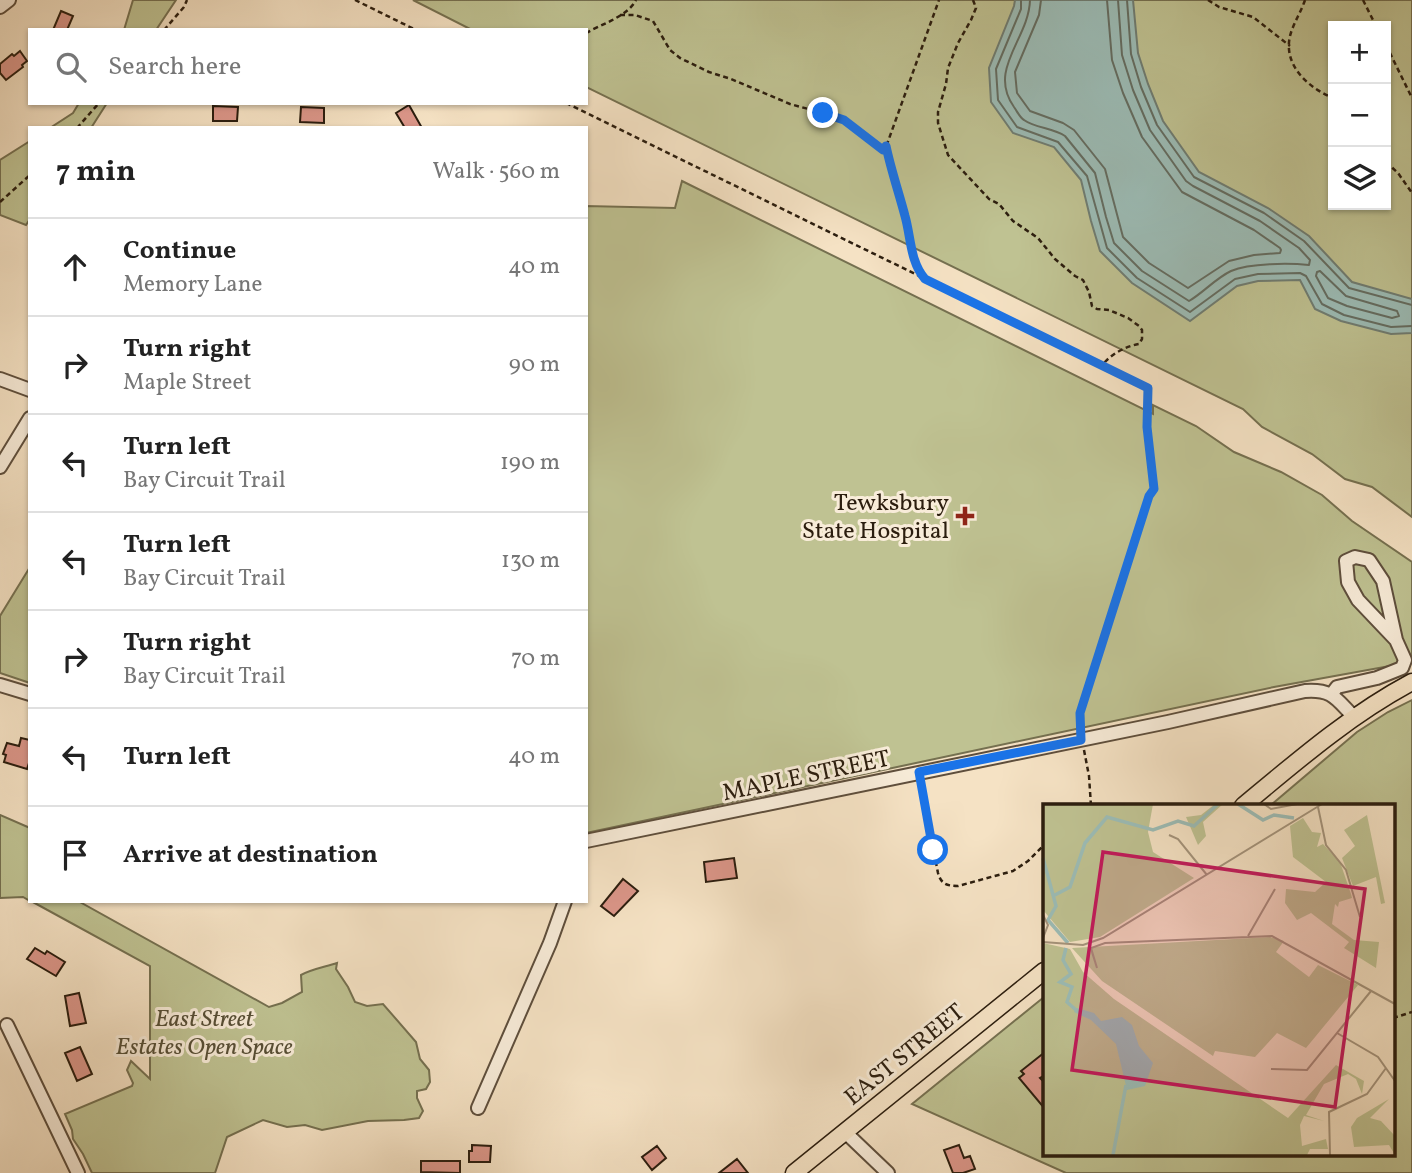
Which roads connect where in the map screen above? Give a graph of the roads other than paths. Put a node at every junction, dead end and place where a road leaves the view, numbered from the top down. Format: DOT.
graph roads {
  1 [pos="9,0"];
  2 [pos="0,7"];
  3 [pos="0,379"];
  4 [pos="28,389"];
  5 [pos="28,421"];
  6 [pos="0,467"];
  7 [pos="1396,640"];
  8 [pos="1412,682"];
  9 [pos="0,685"];
  10 [pos="28,693"];
  11 [pos="1331,695"];
  12 [pos="1354,717"];
  13 [pos="1245,804"];
  14 [pos="588,841"];
  15 [pos="564,903"];
  16 [pos="1043,973"];
  17 [pos="7,1026"];
  18 [pos="478,1108"];
  19 [pos="844,1131"];
  20 [pos="78,1173"];
  21 [pos="794,1173"];
  22 [pos="888,1173"];
  1 -- 2 [label="street"];
  3 -- 4 [label="street"];
  5 -- 6 [label="street"];
  7 -- 7 [label="street"];
  7 -- 11 [label="street"];
  8 -- 12 [label="main road"];
  9 -- 10 [label="street"];
  11 -- 12 [label="street"];
  11 -- 14 [label="street, MAPLE STREET"];
  12 -- 13 [label="main road"];
  15 -- 18 [label="street"];
  16 -- 19 [label="main road, EAST STREET"];
  17 -- 20 [label="street"];
  19 -- 21 [label="main road, EAST STREET"];
  19 -- 22 [label="street"];
}
